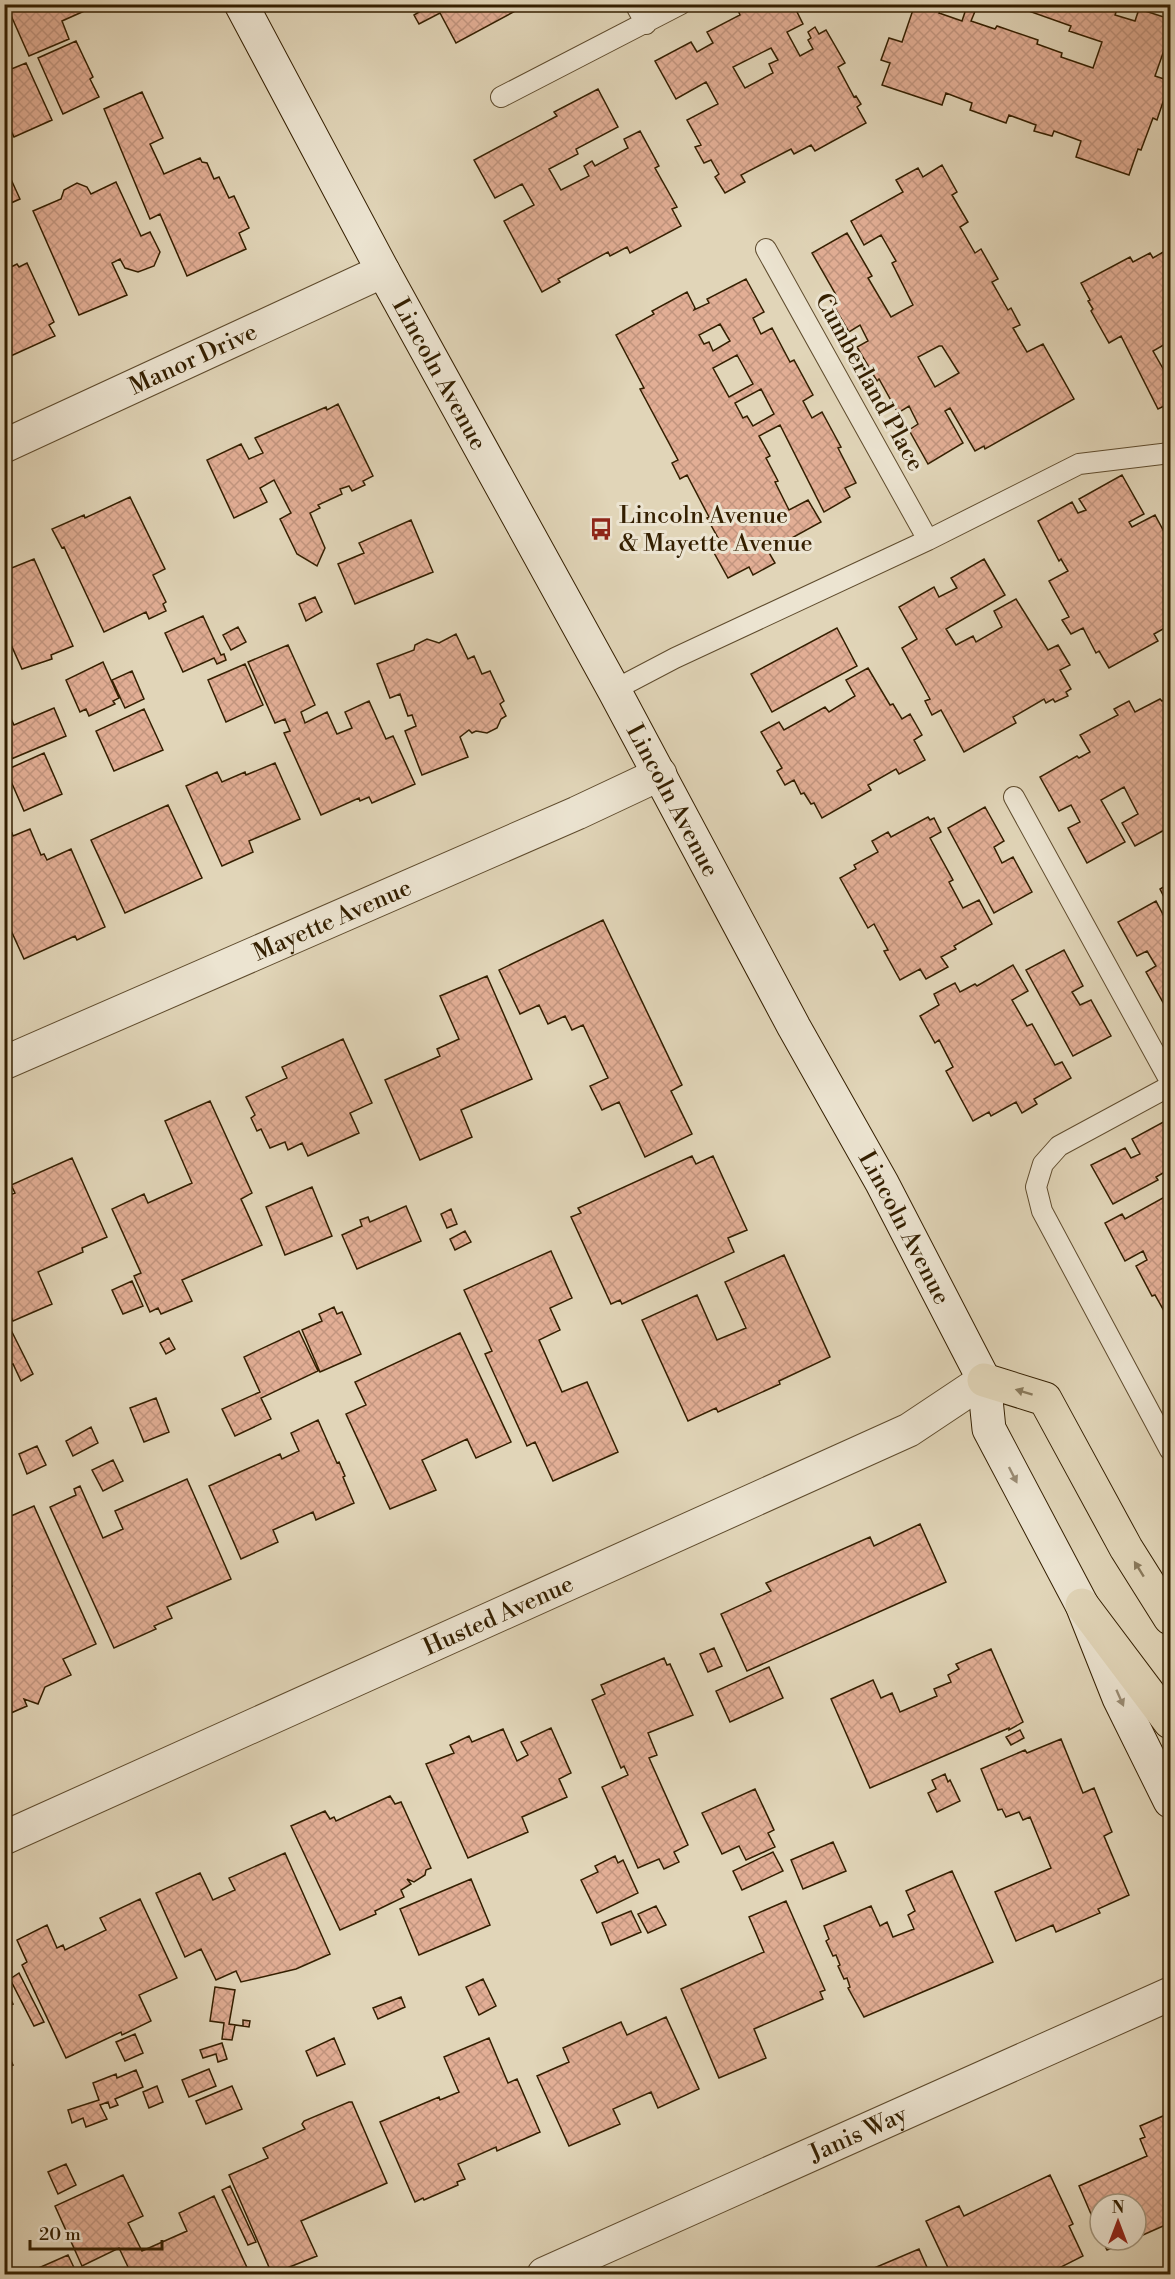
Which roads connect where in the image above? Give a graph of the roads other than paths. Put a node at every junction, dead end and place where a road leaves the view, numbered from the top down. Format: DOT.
graph roads {
  1 [pos="241,4"];
  2 [pos="635,4"];
  3 [pos="681,4"];
  4 [pos="646,24"];
  5 [pos="501,97"];
  6 [pos="766,249"];
  7 [pos="383,271"];
  8 [pos="4,446"];
  9 [pos="1170,453"];
  10 [pos="928,540"];
  11 [pos="614,690"];
  12 [pos="660,774"];
  13 [pos="1014,797"];
  14 [pos="4,1063"];
  15 [pos="1170,1084"];
  16 [pos="984,1380"];
  17 [pos="1170,1450"];
  18 [pos="1082,1605"];
  19 [pos="1170,1618"];
  20 [pos="1170,1722"];
  21 [pos="1170,1801"];
  22 [pos="4,1838"];
  23 [pos="1170,1994"];
  24 [pos="544,2274"];
  1 -- 7 [label="street, Lincoln Avenue"];
  2 -- 4 [label="lane"];
  3 -- 4 [label="lane"];
  4 -- 5 [label="lane"];
  6 -- 10 [label="lane, Cumberland Place"];
  7 -- 8 [label="street, Manor Drive"];
  7 -- 11 [label="street, Lincoln Avenue"];
  9 -- 10 [label="lane"];
  10 -- 11 [label="lane"];
  11 -- 12 [label="street, Lincoln Avenue"];
  12 -- 14 [label="street, Mayette Avenue"];
  12 -- 16 [label="street, Lincoln Avenue"];
  13 -- 15 [label="lane"];
  15 -- 17 [label="lane"];
  16 -- 18 [label="street, Lincoln Avenue, one-way"];
  19 -- 16 [label="main road, one-way"];
  16 -- 22 [label="street, Husted Avenue"];
  18 -- 20 [label="main road"];
  18 -- 21 [label="street, Lincoln Avenue, one-way"];
  23 -- 24 [label="street, Janis Way"];
}
